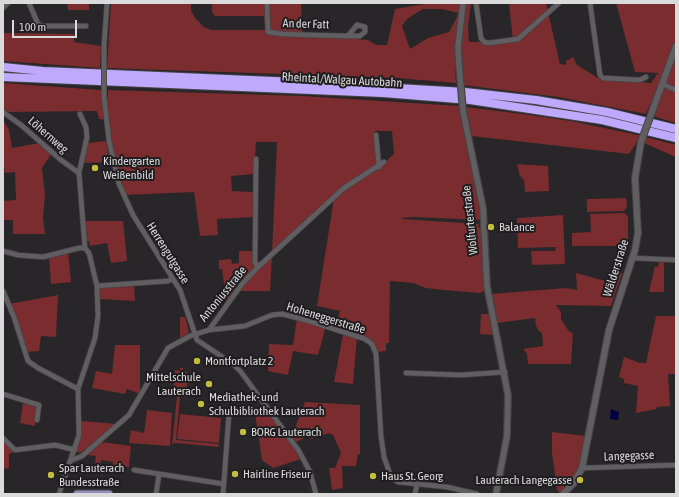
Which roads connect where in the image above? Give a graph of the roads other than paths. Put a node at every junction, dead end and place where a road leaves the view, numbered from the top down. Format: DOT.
graph roads {
  1 [pos="8,3"];
  2 [pos="29,3"];
  3 [pos="107,3"];
  4 [pos="267,3"];
  5 [pos="462,3"];
  6 [pos="476,3"];
  7 [pos="559,3"];
  8 [pos="590,3"];
  9 [pos="3,8"];
  10 [pos="86,26"];
  11 [pos="348,36"];
  12 [pos="676,46"];
  13 [pos="3,67"];
  14 [pos="646,77"];
  15 [pos="3,78"];
  16 [pos="662,84"];
  17 [pos="676,90"];
  18 [pos="3,112"];
  19 [pos="80,114"];
  20 [pos="676,129"];
  21 [pos="376,135"];
  22 [pos="676,138"];
  23 [pos="256,159"];
  24 [pos="384,162"];
  25 [pos="379,167"];
  26 [pos="79,173"];
  27 [pos="85,248"];
  28 [pos="3,251"];
  29 [pos="633,258"];
  30 [pos="676,260"];
  31 [pos="258,267"];
  32 [pos="173,279"];
  33 [pos="97,286"];
  34 [pos="3,291"];
  35 [pos="209,330"];
  36 [pos="194,334"];
  37 [pos="505,372"];
  38 [pos="406,373"];
  39 [pos="78,389"];
  40 [pos="3,394"];
  41 [pos="229,414"];
  42 [pos="37,420"];
  43 [pos="3,438"];
  44 [pos="74,450"];
  45 [pos="70,461"];
  46 [pos="676,465"];
  47 [pos="582,468"];
  48 [pos="134,470"];
  49 [pos="159,475"];
  50 [pos="224,484"];
  51 [pos="417,484"];
  52 [pos="59,494"];
  53 [pos="77,494"];
  54 [pos="109,494"];
  55 [pos="156,494"];
  56 [pos="223,494"];
  57 [pos="316,494"];
  58 [pos="415,494"];
  59 [pos="477,494"];
  60 [pos="496,494"];
  61 [pos="563,494"];
  1 -- 9 [label="street"];
  2 -- 10 [label="street"];
  3 -- 32 [label="street, Herrengutgasse, bridge"];
  4 -- 11 [label="street, An der Fatt"];
  5 -- 37 [label="street, Wolfurterstraße, bridge"];
  6 -- 7 [label="street"];
  8 -- 14 [label="street"];
  12 -- 16 [label="main road, Wälderstraße"];
  13 -- 20 [label="highway, Rheintal/Walgau Autobahn"];
  15 -- 22 [label="highway, Rheintal/Walgau Autobahn"];
  16 -- 17 [label="street"];
  16 -- 29 [label="main road, Wälderstraße, bridge"];
  18 -- 26 [label="street, Löhernweg"];
  19 -- 26 [label="street"];
  21 -- 25 [label="street"];
  23 -- 31 [label="street, Antoniusstraße"];
  24 -- 25 [label="street, Antoniusstraße"];
  25 -- 31 [label="street, Antoniusstraße"];
  26 -- 27 [label="street"];
  27 -- 28 [label="street"];
  27 -- 33 [label="street"];
  29 -- 30 [label="street"];
  29 -- 47 [label="main road, Wälderstraße"];
  31 -- 35 [label="street, Antoniusstraße"];
  32 -- 33 [label="street"];
  32 -- 36 [label="street, Herrengutgasse"];
  33 -- 39 [label="street"];
  34 -- 39 [label="street"];
  35 -- 36 [label="street, Antoniusstraße"];
  35 -- 51 [label="street, Hoheneggerstraße"];
  36 -- 45 [label="street, Antoniusstraße"];
  36 -- 57 [label="street, Herrengutgasse"];
  37 -- 38 [label="street"];
  37 -- 60 [label="street, Wolfurterstraße"];
  39 -- 44 [label="street"];
  40 -- 42 [label="street"];
  41 -- 50 [label="street"];
  43 -- 44 [label="street"];
  44 -- 45 [label="street"];
  45 -- 52 [label="street"];
  46 -- 47 [label="street, Langegasse"];
  47 -- 61 [label="main road, Wälderstraße"];
  48 -- 49 [label="street"];
  49 -- 50 [label="street"];
  49 -- 55 [label="street"];
  50 -- 56 [label="street"];
  51 -- 58 [label="street"];
  51 -- 59 [label="street, Hoheneggerstraße"];
  53 -- 54 [label="main road"];
}
